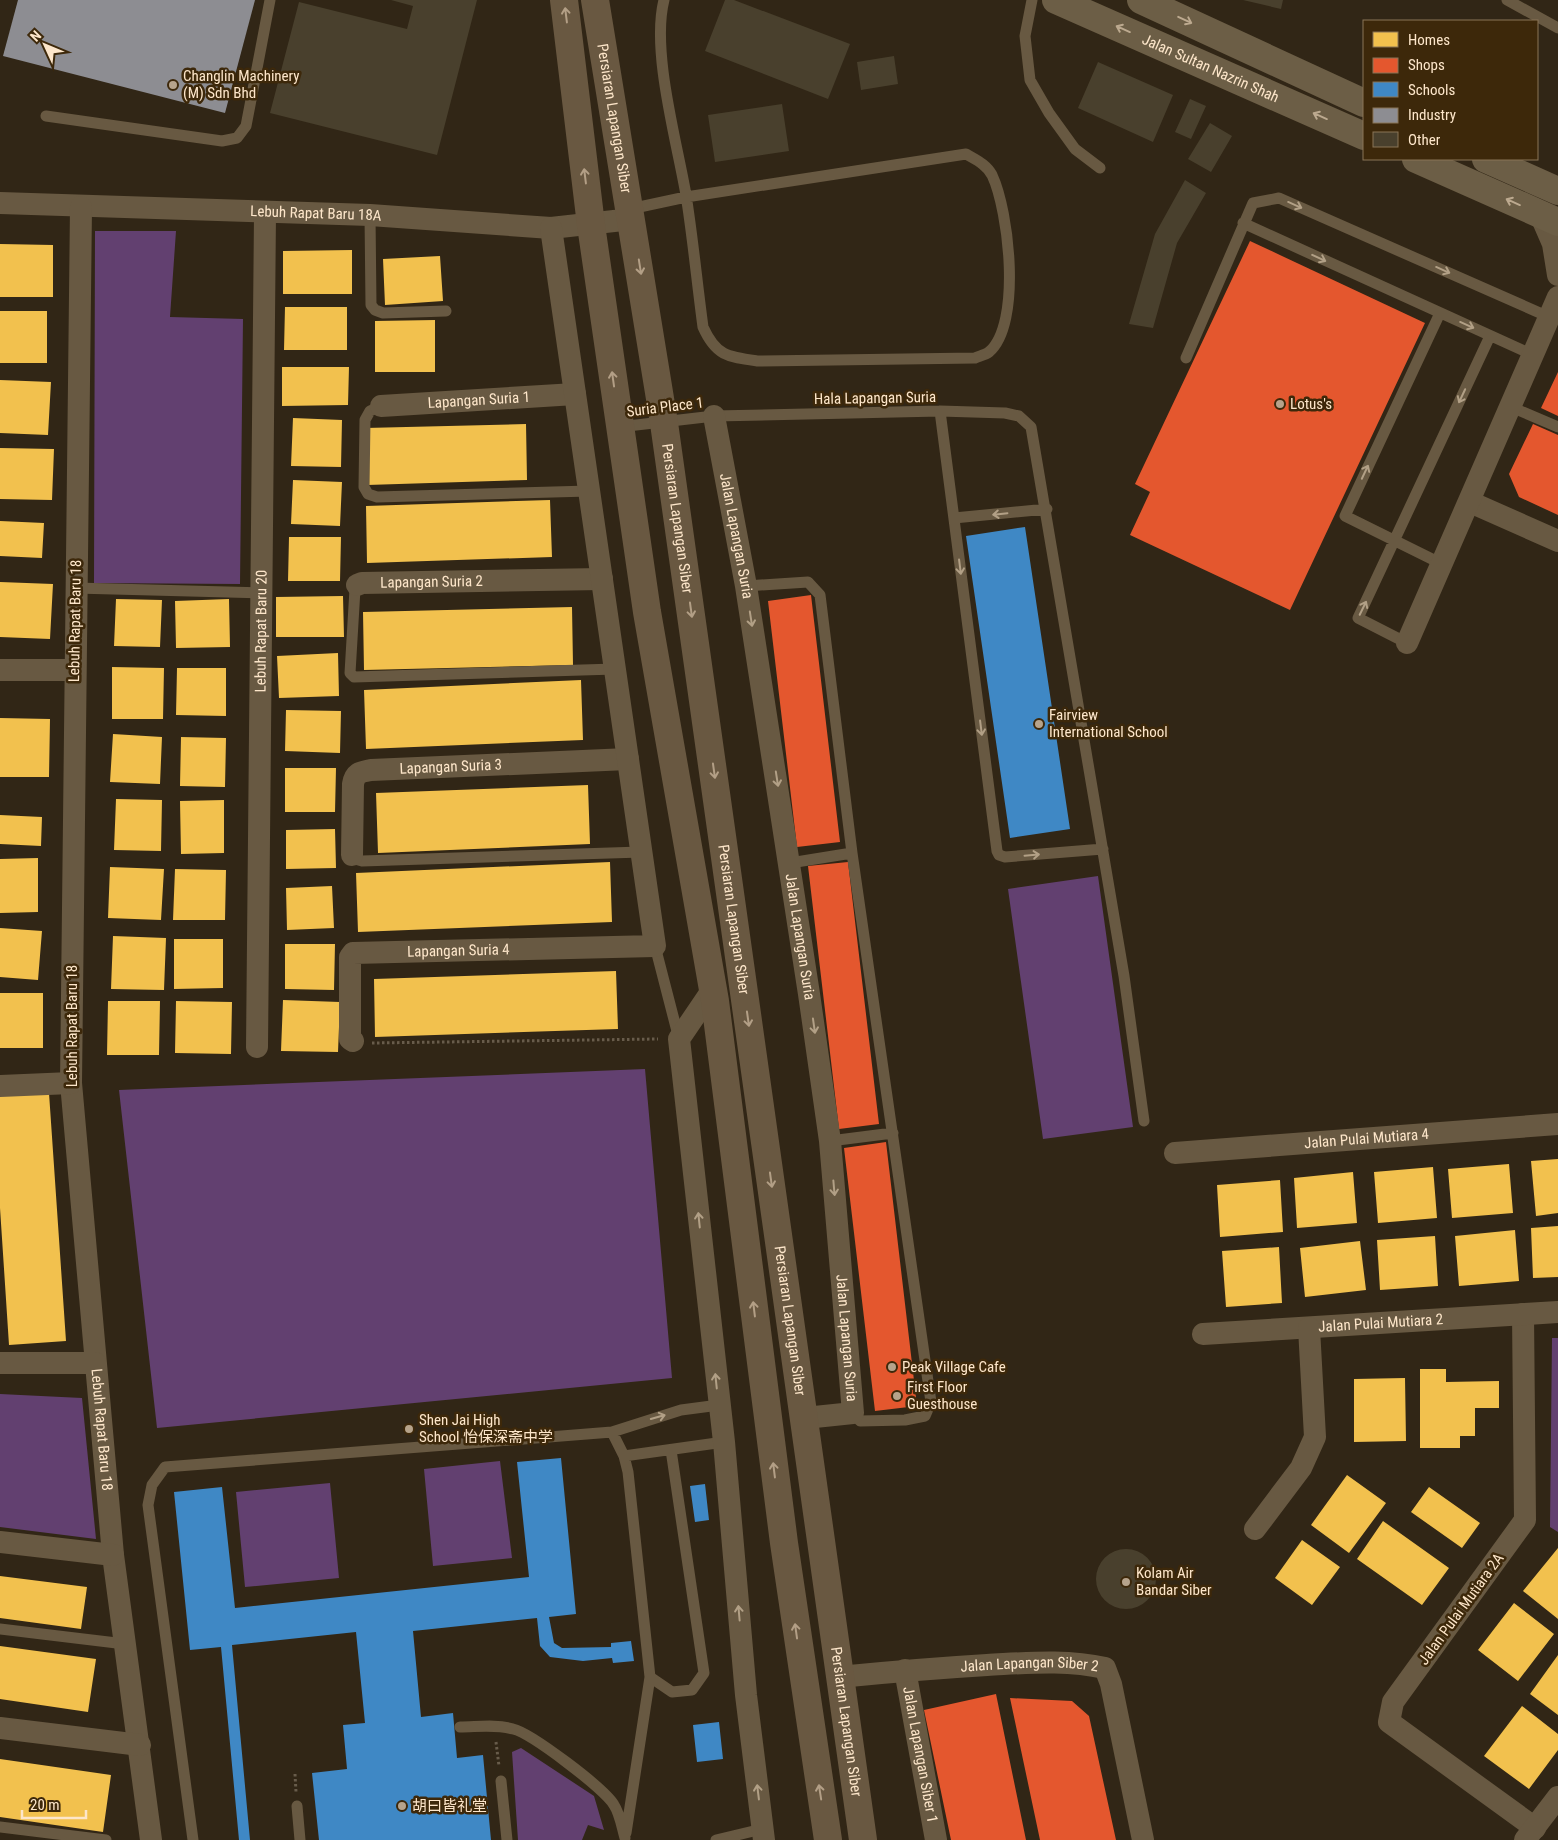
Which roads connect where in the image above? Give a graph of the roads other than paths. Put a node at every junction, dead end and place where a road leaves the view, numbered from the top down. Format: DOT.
graph roads {
  1 [pos="270,0"];
  2 [pos="564,0"];
  3 [pos="595,0"];
  4 [pos="664,0"];
  5 [pos="1032,0"];
  6 [pos="1056,0"];
  7 [pos="1141,0"];
  8 [pos="1507,0"];
  9 [pos="1558,28"];
  10 [pos="1363,103"];
  11 [pos="46,116"];
  12 [pos="1363,136"];
  13 [pos="1418,160"];
  14 [pos="1488,160"];
  15 [pos="1100,168"];
  16 [pos="1558,192"];
  17 [pos="686,197"];
  18 [pos="0,203"];
  19 [pos="81,207"];
  20 [pos="265,214"];
  21 [pos="631,214"];
  22 [pos="370,216"];
  23 [pos="1549,218"];
  24 [pos="1243,223"];
  25 [pos="591,225"];
  26 [pos="551,228"];
  27 [pos="1558,275"];
  28 [pos="446,311"];
  29 [pos="1555,312"];
  30 [pos="1440,313"];
  31 [pos="1490,336"];
  32 [pos="1533,356"];
  33 [pos="1186,358"];
  34 [pos="575,394"];
  35 [pos="382,406"];
  36 [pos="1511,406"];
  37 [pos="940,411"];
  38 [pos="714,416"];
  39 [pos="664,423"];
  40 [pos="619,427"];
  41 [pos="1558,427"];
  42 [pos="589,491"];
  43 [pos="1470,502"];
  44 [pos="1047,509"];
  45 [pos="954,518"];
  46 [pos="1395,541"];
  47 [pos="1558,541"];
  48 [pos="1442,564"];
  49 [pos="602,579"];
  50 [pos="358,585"];
  51 [pos="746,586"];
  52 [pos="75,588"];
  53 [pos="261,593"];
  54 [pos="1407,642"];
  55 [pos="615,669"];
  56 [pos="0,670"];
  57 [pos="74,670"];
  58 [pos="628,759"];
  59 [pos="1103,849"];
  60 [pos="641,852"];
  61 [pos="852,853"];
  62 [pos="352,855"];
  63 [pos="790,863"];
  64 [pos="737,934"];
  65 [pos="706,942"];
  66 [pos="655,946"];
  67 [pos="713,990"];
  68 [pos="679,1039"];
  69 [pos="353,1041"];
  70 [pos="257,1047"];
  71 [pos="71,1083"];
  72 [pos="0,1086"];
  73 [pos="1144,1121"];
  74 [pos="1558,1124"];
  75 [pos="893,1133"];
  76 [pos="830,1141"];
  77 [pos="1175,1152"];
  78 [pos="1558,1312"];
  79 [pos="1523,1314"];
  80 [pos="1309,1328"];
  81 [pos="1203,1334"];
  82 [pos="0,1363"];
  83 [pos="95,1363"];
  84 [pos="719,1405"];
  85 [pos="853,1413"];
  86 [pos="805,1418"];
  87 [pos="612,1432"];
  88 [pos="724,1442"];
  89 [pos="671,1450"];
  90 [pos="624,1456"];
  91 [pos="1255,1529"];
  92 [pos="0,1542"];
  93 [pos="113,1555"];
  94 [pos="0,1629"];
  95 [pos="125,1644"];
  96 [pos="905,1670"];
  97 [pos="650,1677"];
  98 [pos="839,1678"];
  99 [pos="460,1727"];
  100 [pos="0,1728"];
  101 [pos="140,1745"];
  102 [pos="500,1781"];
  103 [pos="1558,1797"];
  104 [pos="297,1806"];
  105 [pos="0,1827"];
  106 [pos="1530,1834"];
  107 [pos="763,1835"];
  108 [pos="625,1839"];
  109 [pos="106,1840"];
  110 [pos="151,1840"];
  111 [pos="193,1840"];
  112 [pos="300,1840"];
  113 [pos="507,1840"];
  114 [pos="716,1840"];
  115 [pos="828,1840"];
  116 [pos="863,1840"];
  117 [pos="936,1840"];
  118 [pos="1142,1840"];
  1 -- 11 [label="lane"];
  25 -- 2 [label="main road, Persiaran Lapangan Siber, one-way"];
  3 -- 21 [label="main road, Persiaran Lapangan Siber"];
  4 -- 17 [label="lane"];
  5 -- 15 [label="lane"];
  12 -- 6 [label="highway, Jalan Sultan Nazrin Shah, one-way"];
  7 -- 10 [label="highway, Jalan Sultan Nazrin Shah, one-way"];
  8 -- 9 [label="lane"];
  23 -- 13 [label="highway, one-way"];
  14 -- 16 [label="highway"];
  17 -- 17 [label="lane"];
  17 -- 21 [label="lane"];
  18 -- 19 [label="street, Lebuh Rapat Baru 18A"];
  19 -- 20 [label="street, Lebuh Rapat Baru 18A"];
  19 -- 52 [label="street, Lebuh Rapat Baru 18"];
  20 -- 22 [label="street, Lebuh Rapat Baru 18A"];
  20 -- 53 [label="street, Lebuh Rapat Baru 20"];
  21 -- 25 [label="street, Lebuh Rapat Baru 18A"];
  21 -- 39 [label="main road, Persiaran Lapangan Siber, one-way"];
  22 -- 26 [label="street, Lebuh Rapat Baru 18A"];
  22 -- 28 [label="lane"];
  23 -- 27 [label="street"];
  24 -- 29 [label="lane, one-way"];
  24 -- 30 [label="lane, one-way"];
  24 -- 33 [label="lane"];
  25 -- 26 [label="street, Lebuh Rapat Baru 18A"];
  40 -- 25 [label="main road, Persiaran Lapangan Siber, one-way"];
  26 -- 34 [label="street"];
  29 -- 32 [label="street"];
  30 -- 31 [label="lane, one-way"];
  46 -- 30 [label="lane, one-way"];
  31 -- 32 [label="lane"];
  31 -- 46 [label="lane, one-way"];
  32 -- 36 [label="street"];
  34 -- 35 [label="street, Lapangan Suria 1"];
  34 -- 42 [label="street"];
  35 -- 42 [label="lane"];
  36 -- 41 [label="lane"];
  36 -- 43 [label="street"];
  37 -- 38 [label="lane, Hala Lapangan Suria"];
  37 -- 44 [label="lane, Hala Lapangan Suria"];
  37 -- 45 [label="lane"];
  38 -- 39 [label="lane, Suria Place 1"];
  38 -- 51 [label="street, Jalan Lapangan Suria"];
  39 -- 40 [label="lane, Suria Place 1"];
  39 -- 64 [label="main road, Persiaran Lapangan Siber, one-way"];
  40 -- 65 [label="main road, Persiaran Lapangan Siber"];
  42 -- 49 [label="street"];
  43 -- 47 [label="street"];
  43 -- 48 [label="street"];
  44 -- 45 [label="lane, one-way"];
  44 -- 59 [label="lane"];
  45 -- 59 [label="lane, one-way"];
  46 -- 48 [label="lane"];
  54 -- 46 [label="lane, one-way"];
  48 -- 54 [label="street"];
  49 -- 50 [label="street, Lapangan Suria 2"];
  49 -- 55 [label="street"];
  50 -- 55 [label="lane, Lapangan Suria 2"];
  51 -- 61 [label="lane"];
  51 -- 63 [label="street, Jalan Lapangan Suria, one-way"];
  52 -- 53 [label="lane"];
  52 -- 57 [label="street, Lebuh Rapat Baru 18"];
  53 -- 70 [label="street, Lebuh Rapat Baru 20"];
  55 -- 58 [label="street"];
  56 -- 57 [label="street"];
  57 -- 71 [label="street, Lebuh Rapat Baru 18"];
  58 -- 60 [label="street"];
  58 -- 62 [label="street, Lapangan Suria 3"];
  59 -- 73 [label="lane"];
  60 -- 62 [label="lane"];
  60 -- 66 [label="street"];
  61 -- 63 [label="lane"];
  61 -- 75 [label="lane"];
  63 -- 76 [label="street, Jalan Lapangan Suria, one-way"];
  64 -- 65 [label="main road"];
  64 -- 86 [label="main road, Persiaran Lapangan Siber, one-way"];
  65 -- 67 [label="main road, Persiaran Lapangan Siber"];
  66 -- 68 [label="lane"];
  66 -- 69 [label="street, Lapangan Suria 4"];
  67 -- 68 [label="street"];
  115 -- 67 [label="main road, Persiaran Lapangan Siber, one-way"];
  84 -- 68 [label="street, one-way"];
  71 -- 72 [label="street"];
  71 -- 83 [label="street, Lebuh Rapat Baru 18"];
  74 -- 77 [label="street, Jalan Pulai Mutiara 4"];
  75 -- 76 [label="lane"];
  75 -- 85 [label="lane"];
  76 -- 85 [label="street, Jalan Lapangan Suria, one-way"];
  78 -- 79 [label="street, Jalan Pulai Mutiara 2"];
  79 -- 80 [label="street, Jalan Pulai Mutiara 2"];
  79 -- 106 [label="street, Jalan Pulai Mutiara 2A"];
  80 -- 81 [label="street, Jalan Pulai Mutiara 2"];
  80 -- 91 [label="street"];
  82 -- 83 [label="street"];
  83 -- 93 [label="street, Lebuh Rapat Baru 18"];
  87 -- 84 [label="lane, one-way"];
  84 -- 88 [label="street"];
  85 -- 86 [label="street, Jalan Lapangan Suria"];
  86 -- 98 [label="main road, Persiaran Lapangan Siber"];
  87 -- 90 [label="lane"];
  87 -- 111 [label="lane"];
  88 -- 89 [label="lane"];
  107 -- 88 [label="street, one-way"];
  89 -- 90 [label="lane"];
  89 -- 97 [label="lane"];
  90 -- 97 [label="lane"];
  92 -- 93 [label="street"];
  93 -- 95 [label="street, Lebuh Rapat Baru 18"];
  94 -- 95 [label="lane"];
  95 -- 101 [label="street, Lebuh Rapat Baru 18"];
  96 -- 98 [label="street, Jalan Lapangan Siber 2"];
  96 -- 117 [label="street, Jalan Lapangan Siber 1"];
  96 -- 118 [label="street, Jalan Lapangan Siber 2"];
  97 -- 108 [label="lane"];
  98 -- 116 [label="main road, Persiaran Lapangan Siber"];
  99 -- 108 [label="lane"];
  100 -- 101 [label="street"];
  101 -- 110 [label="street, Lebuh Rapat Baru 18"];
  102 -- 113 [label="lane"];
  103 -- 106 [label="street"];
  104 -- 112 [label="lane"];
  105 -- 109 [label="lane"];
  107 -- 114 [label="lane"];
}
